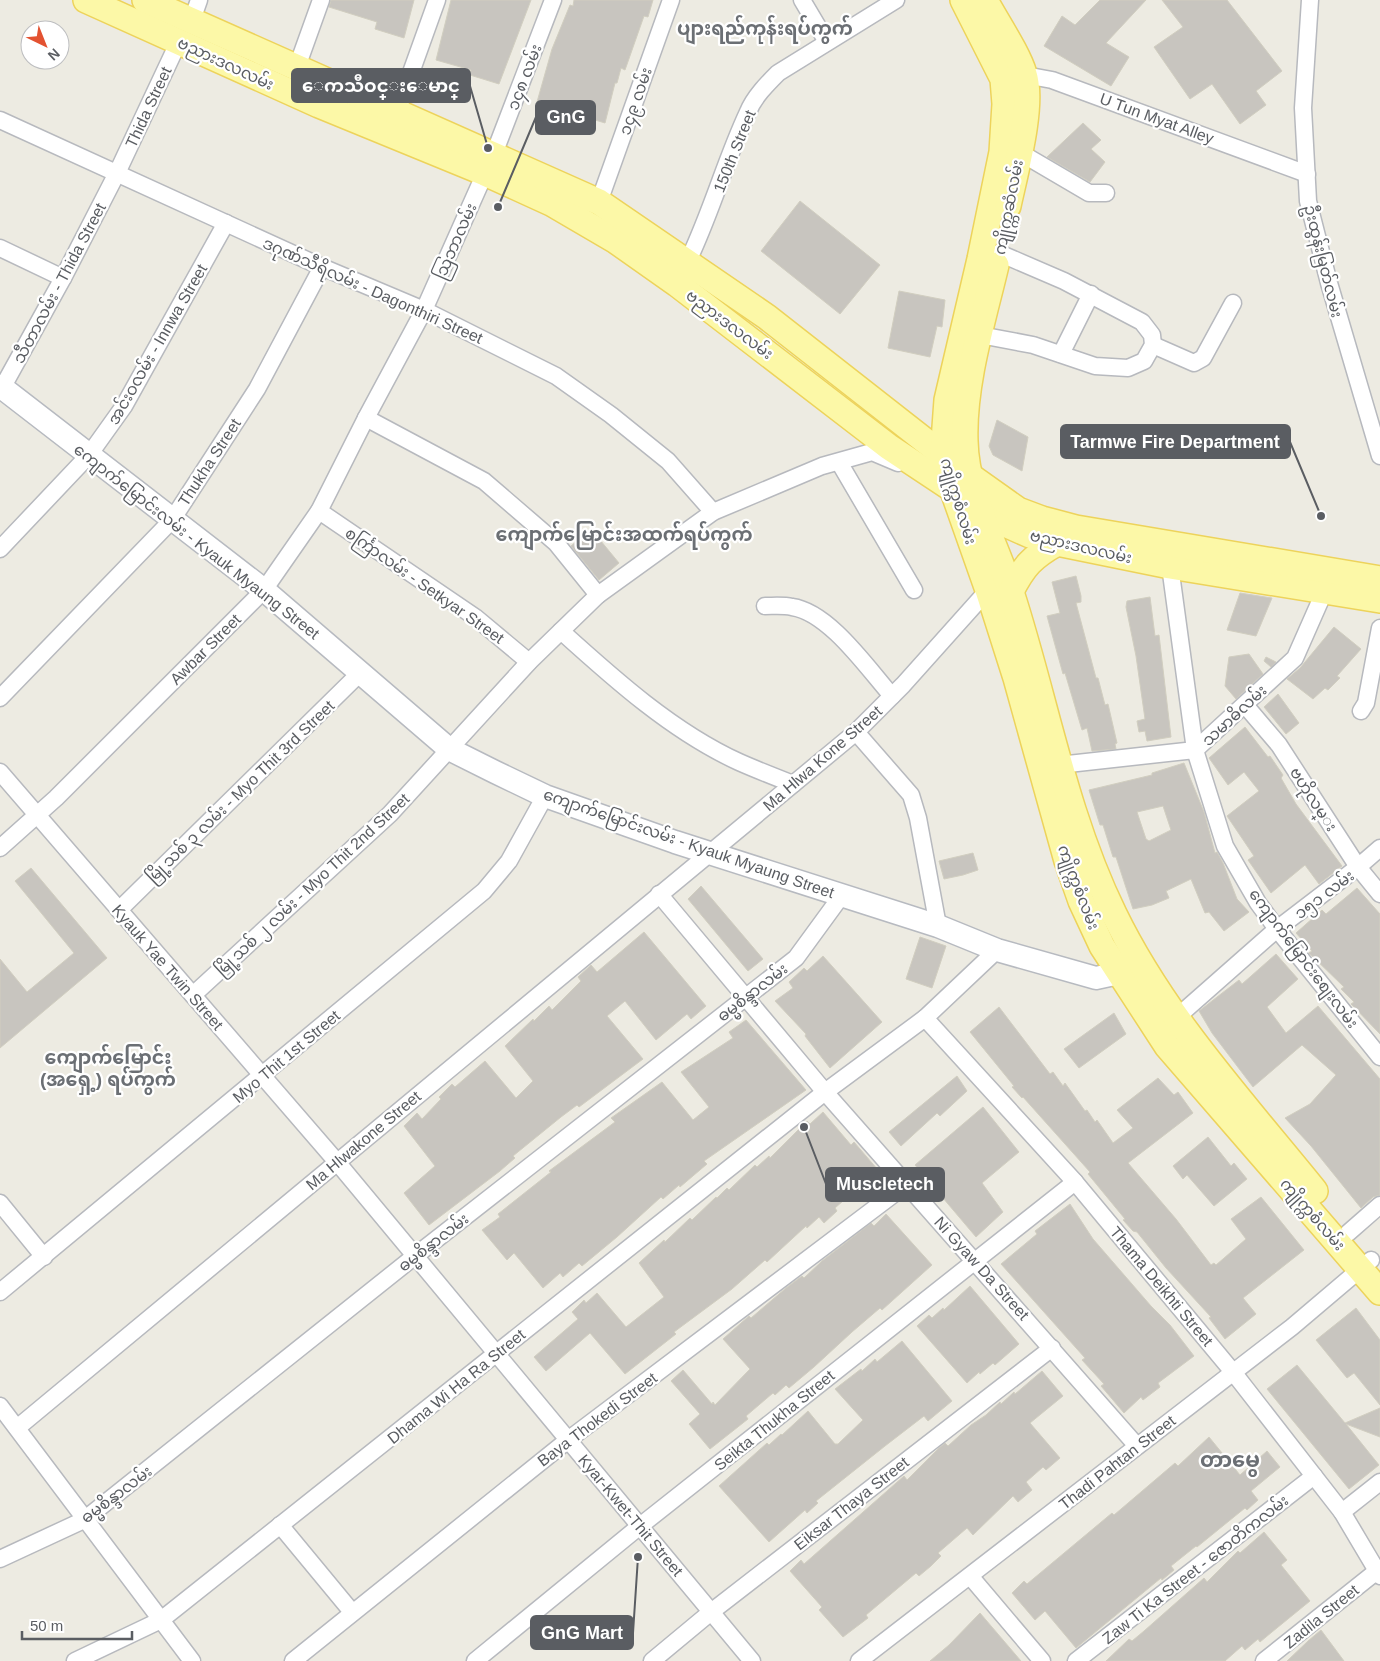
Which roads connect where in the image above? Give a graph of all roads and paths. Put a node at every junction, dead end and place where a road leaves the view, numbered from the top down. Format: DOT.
graph roads {
  1 [pos="86,0"];
  2 [pos="145,0"];
  3 [pos="321,0"];
  4 [pos="437,0"];
  5 [pos="553,0"];
  6 [pos="671,0"];
  7 [pos="802,0"];
  8 [pos="896,0"];
  9 [pos="963,0"];
  10 [pos="985,0"];
  11 [pos="1310,0"];
  12 [pos="878,5"];
  13 [pos="195,10"];
  14 [pos="179,41"];
  15 [pos="827,42"];
  16 [pos="296,67"];
  17 [pos="1014,77"];
  18 [pos="398,111"];
  19 [pos="0,120"];
  20 [pos="389,135"];
  21 [pos="1019,152"];
  22 [pos="490,163"];
  23 [pos="117,173"];
  24 [pos="1307,174"];
  25 [pos="1106,192"];
  26 [pos="599,202"];
  27 [pos="226,223"];
  28 [pos="0,248"];
  29 [pos="999,253"];
  30 [pos="687,263"];
  31 [pos="322,267"];
  32 [pos="64,278"];
  33 [pos="1091,294"];
  34 [pos="1233,303"];
  35 [pos="424,310"];
  36 [pos="980,335"];
  37 [pos="1152,345"];
  38 [pos="1061,354"];
  39 [pos="1,389"];
  40 [pos="947,400"];
  41 [pos="366,418"];
  42 [pos="900,421"];
  43 [pos="965,422"];
  44 [pos="89,455"];
  45 [pos="943,455"];
  46 [pos="1380,456"];
  47 [pos="839,462"];
  48 [pos="961,483"];
  49 [pos="979,507"];
  50 [pos="319,511"];
  51 [pos="713,512"];
  52 [pos="172,520"];
  53 [pos="1057,543"];
  54 [pos="0,549"];
  55 [pos="1185,561"];
  56 [pos="1380,579"];
  57 [pos="1327,580"];
  58 [pos="264,590"];
  59 [pos="914,590"];
  60 [pos="1000,591"];
  61 [pos="598,595"];
  62 [pos="1380,600"];
  63 [pos="765,606"];
  64 [pos="1380,628"];
  65 [pos="561,631"];
  66 [pos="529,662"];
  67 [pos="360,673"];
  68 [pos="892,696"];
  69 [pos="0,698"];
  70 [pos="1245,706"];
  71 [pos="1361,711"];
  72 [pos="856,732"];
  73 [pos="449,749"];
  74 [pos="1195,750"];
  75 [pos="1059,765"];
  76 [pos="0,772"];
  77 [pos="793,784"];
  78 [pos="545,796"];
  79 [pos="37,815"];
  80 [pos="0,848"];
  81 [pos="1380,848"];
  82 [pos="711,853"];
  83 [pos="1358,867"];
  84 [pos="659,894"];
  85 [pos="1380,894"];
  86 [pos="842,895"];
  87 [pos="119,910"];
  88 [pos="938,926"];
  89 [pos="1277,929"];
  90 [pos="997,950"];
  91 [pos="1129,968"];
  92 [pos="193,995"];
  93 [pos="747,997"];
  94 [pos="925,1018"];
  95 [pos="1176,1018"];
  96 [pos="1380,1057"];
  97 [pos="262,1076"];
  98 [pos="825,1092"];
  99 [pos="337,1162"];
  100 [pos="1075,1182"];
  101 [pos="907,1184"];
  102 [pos="0,1203"];
  103 [pos="1380,1206"];
  104 [pos="1348,1232"];
  105 [pos="415,1256"];
  106 [pos="44,1257"];
  107 [pos="974,1260"];
  108 [pos="1370,1266"];
  109 [pos="0,1292"];
  110 [pos="1380,1292"];
  111 [pos="1052,1348"];
  112 [pos="496,1354"];
  113 [pos="1233,1372"];
  114 [pos="0,1406"];
  115 [pos="10,1427"];
  116 [pos="568,1440"];
  117 [pos="1137,1446"];
  118 [pos="1314,1476"];
  119 [pos="1380,1482"];
  120 [pos="1342,1512"];
  121 [pos="84,1520"];
  122 [pos="280,1525"];
  123 [pos="640,1526"];
  124 [pos="0,1559"];
  125 [pos="1379,1573"];
  126 [pos="970,1576"];
  127 [pos="352,1612"];
  128 [pos="711,1612"];
  129 [pos="161,1620"];
  130 [pos="75,1661"];
  131 [pos="192,1661"];
  132 [pos="294,1661"];
  133 [pos="475,1661"];
  134 [pos="652,1661"];
  135 [pos="752,1661"];
  136 [pos="859,1661"];
  137 [pos="1042,1661"];
  138 [pos="1076,1661"];
  139 [pos="1264,1661"];
  1 -- 14 [label="main road, ဗညားဒလလမ်း"];
  2 -- 13 [label="main road, ဗညားဒလလမ်း"];
  3 -- 16 [label="street"];
  4 -- 18 [label="street"];
  5 -- 22 [label="street, ၁၄၈ လမ်း"];
  6 -- 26 [label="street, ၁၄၉ လမ်း"];
  7 -- 15 [label="street"];
  8 -- 12 [label="street, 150th Street"];
  9 -- 17 [label="main road, ကျိုက္ကဆံလမ်း"];
  10 -- 17 [label="main road, ကျိုက္ကဆံလမ်း"];
  11 -- 24 [label="street, ဦးထွန်းမြတ်လမ်း"];
  12 -- 15 [label="street, 150th Street"];
  13 -- 16 [label="main road, ဗညားဒလလမ်း"];
  14 -- 20 [label="main road, ဗညားဒလလမ်း"];
  14 -- 23 [label="street, Thida Street"];
  15 -- 30 [label="street, 150th Street"];
  16 -- 18 [label="main road, ဗညားဒလလမ်း"];
  17 -- 21 [label="main road, ကျိုက္ကဆံလမ်း"];
  17 -- 24 [label="street, U Tun Myat Alley"];
  17 -- 40 [label="main road, ကျိုက္ကဆံလမ်း"];
  18 -- 20 [label="street"];
  18 -- 22 [label="main road, ဗညားဒလလမ်း"];
  19 -- 23 [label="street, ဒဂုဏ်သီရိလမ်း - Dagonthiri Street"];
  20 -- 22 [label="main road, ဗညားဒလလမ်း"];
  21 -- 25 [label="street"];
  21 -- 29 [label="main road, ကျိုက္ကဆံလမ်း"];
  22 -- 26 [label="main road, ဗညားဒလလမ်း"];
  22 -- 35 [label="street, ဩဘာလမ်း"];
  22 -- 48 [label="main road, ဗညားဒလလမ်း"];
  23 -- 27 [label="street, ဒဂုဏ်သီရိလမ်း - Dagonthiri Street"];
  23 -- 32 [label="street, သီတာလမ်း - Thida Street"];
  24 -- 46 [label="street, ဦးထွန်းမြတ်လမ်း"];
  26 -- 30 [label="main road, ဗညားဒလလမ်း"];
  27 -- 31 [label="street, ဒဂုဏ်သီရိလမ်း - Dagonthiri Street"];
  27 -- 44 [label="street, အင်းဝလမ်း - Innwa Street"];
  28 -- 32 [label="street"];
  29 -- 33 [label="street"];
  29 -- 36 [label="main road, ကျိုက္ကဆံလမ်း"];
  30 -- 42 [label="main road, ဗညားဒလလမ်း"];
  31 -- 35 [label="street, ဒဂုဏ်သီရိလမ်း - Dagonthiri Street"];
  31 -- 52 [label="street, Thukha Street"];
  32 -- 39 [label="street, သီတာလမ်း - Thida Street"];
  33 -- 37 [label="street"];
  33 -- 38 [label="street"];
  34 -- 37 [label="street"];
  35 -- 41 [label="street, Awbar Street"];
  35 -- 51 [label="street, ဒဂုဏ်သီရိလမ်း - Dagonthiri Street"];
  36 -- 38 [label="street"];
  36 -- 43 [label="main road, ကျိုက္ကဆံလမ်း"];
  37 -- 38 [label="street"];
  39 -- 44 [label="street, ကျောက်မြောင်းလမ်း - Kyauk Myaung Street"];
  40 -- 42 [label="main road"];
  40 -- 45 [label="main road, ကျိုက္ကစံလမ်း"];
  41 -- 50 [label="street, Awbar Street"];
  41 -- 61 [label="street"];
  42 -- 45 [label="main road, ဗညားဒလလမ်း"];
  43 -- 48 [label="main road, ကျိုက္ကစံလမ်း"];
  44 -- 52 [label="street, ကျောက်မြောင်းလမ်း - Kyauk Myaung Street"];
  44 -- 54 [label="street, အင်းဝလမ်း - Innwa Street"];
  45 -- 48 [label="main road, ကျိုက္ကစံလမ်း"];
  47 -- 48 [label="street, မြို့သစ် ၂ လမ်း - Myo Thit 2nd Street"];
  47 -- 51 [label="street, မြို့သစ် ၂ လမ်း - Myo Thit 2nd Street"];
  47 -- 59 [label="street"];
  48 -- 49 [label="main road, ဗညားဒလလမ်း"];
  48 -- 55 [label="main road, ဗညားဒလလမ်း"];
  48 -- 60 [label="main road, ကျိုက္ကစံလမ်း"];
  49 -- 53 [label="main road, ဗညားဒလလမ်း"];
  49 -- 60 [label="main road, ကျိုက္ကစံလမ်း"];
  50 -- 58 [label="street, Awbar Street"];
  50 -- 66 [label="street, စင်္ကြာလမ်း - Setkyar Street"];
  51 -- 61 [label="street, မြို့သစ် ၂ လမ်း - Myo Thit 2nd Street"];
  52 -- 58 [label="street, ကျောက်မြောင်းလမ်း - Kyauk Myaung Street"];
  52 -- 69 [label="street, Thukha Street"];
  53 -- 55 [label="main road, ဗညားဒလလမ်း"];
  53 -- 60 [label="main road"];
  55 -- 57 [label="main road, ဗညားဒလလမ်း"];
  55 -- 74 [label="street, ကျောက်မြောင်းစျေးလမ်း"];
  56 -- 57 [label="main road, ဗညားဒလလမ်း"];
  57 -- 62 [label="main road, ဗညားဒလလမ်း"];
  57 -- 70 [label="street, သမာဓိလမ်း"];
  58 -- 67 [label="street, ကျောက်မြောင်းလမ်း - Kyauk Myaung Street"];
  58 -- 79 [label="street, Awbar Street"];
  60 -- 68 [label="street, Ma Hlwa Kone Street"];
  60 -- 75 [label="main road, ကျိုက္ကစံလမ်း"];
  60 -- 91 [label="main road, ကျိုက္ကစံလမ်း"];
  61 -- 65 [label="street, မြို့သစ် ၂ လမ်း - Myo Thit 2nd Street"];
  63 -- 68 [label="street"];
  64 -- 71 [label="street"];
  65 -- 66 [label="street, မြို့သစ် ၂ လမ်း - Myo Thit 2nd Street"];
  65 -- 77 [label="street"];
  66 -- 73 [label="street, မြို့သစ် ၂ လမ်း - Myo Thit 2nd Street"];
  67 -- 73 [label="street, ကျောက်မြောင်းလမ်း - Kyauk Myaung Street"];
  67 -- 87 [label="street, မြို့သစ် ၃ လမ်း - Myo Thit 3rd Street"];
  68 -- 72 [label="street, Ma Hlwa Kone Street"];
  70 -- 74 [label="street, သမာဓိလမ်း"];
  70 -- 83 [label="street, ဗဟိုလမ္း"];
  72 -- 77 [label="street, Ma Hlwa Kone Street"];
  72 -- 88 [label="street"];
  73 -- 78 [label="street, ကျောက်မြောင်းလမ်း - Kyauk Myaung Street"];
  73 -- 92 [label="street, မြို့သစ် ၂ လမ်း - Myo Thit 2nd Street"];
  74 -- 75 [label="street, သမာဓိလမ်း"];
  74 -- 89 [label="street, ကျောက်မြောင်းစျေးလမ်း"];
  75 -- 91 [label="main road, ကျိုက္ကစံလမ်း"];
  76 -- 79 [label="street, Kyauk Yae Twin Street"];
  77 -- 82 [label="street, Ma Hlwa Kone Street"];
  78 -- 82 [label="street, ကျောက်မြောင်းလမ်း - Kyauk Myaung Street"];
  78 -- 97 [label="street, Myo Thit 1st Street"];
  79 -- 80 [label="street, Awbar Street"];
  79 -- 87 [label="street, Kyauk Yae Twin Street"];
  81 -- 83 [label="street, ၁၅၁ လမ်း"];
  82 -- 84 [label="street, Ma Hlwakone Street"];
  82 -- 86 [label="street, ကျောက်မြောင်းလမ်း - Kyauk Myaung Street"];
  83 -- 85 [label="street, ဗဟိုလမ္း"];
  83 -- 89 [label="street, ၁၅၁ လမ်း"];
  84 -- 93 [label="street, Ni Gyaw Da Street"];
  84 -- 99 [label="street, Ma Hlwakone Street"];
  86 -- 88 [label="street, ကျောက်မြောင်းလမ်း - Kyauk Myaung Street"];
  86 -- 93 [label="street, ဓမ္မစိန္ဒာလမ်း"];
  87 -- 92 [label="street, Kyauk Yae Twin Street"];
  88 -- 90 [label="street, ကျောက်မြောင်းလမ်း - Kyauk Myaung Street"];
  89 -- 95 [label="street, ၁၅၁ လမ်း"];
  89 -- 96 [label="street, ကျောက်မြောင်းစျေးလမ်း"];
  90 -- 91 [label="street, ကျောက်မြောင်းလမ်း - Kyauk Myaung Street"];
  90 -- 94 [label="street, Dhama Wi Ha Ra Street"];
  91 -- 95 [label="main road, ကျိုက္ကစံလမ်း"];
  91 -- 108 [label="main road, ကျိုက္ကစံလမ်း"];
  92 -- 97 [label="street, Kyauk Yae Twin Street"];
  93 -- 98 [label="street, Ni Gyaw Da Street"];
  93 -- 105 [label="street, ဓမ္မစိန္ဒာလမ်း"];
  94 -- 98 [label="street, Dhama Wi Ha Ra Street"];
  94 -- 100 [label="street, Thama Deikhti Street"];
  95 -- 104 [label="main road, ကျိုက္ကစံလမ်း"];
  97 -- 99 [label="street, Kyauk Yae Twin Street"];
  97 -- 106 [label="street, Myo Thit 1st Street"];
  98 -- 101 [label="street, Ni Gyaw Da Street"];
  98 -- 112 [label="street, Dhama Wi Ha Ra Street"];
  99 -- 105 [label="street, Kyar-Kwet-Thit Street"];
  99 -- 115 [label="street, Ma Hlwakone Street"];
  100 -- 107 [label="street, Seikta Thukha Street"];
  100 -- 113 [label="street, Thama Deikhti Street"];
  101 -- 107 [label="street, Ni Gyaw Da Street"];
  101 -- 116 [label="street, Baya Thokedi Street"];
  102 -- 106 [label="street"];
  103 -- 104 [label="street"];
  104 -- 108 [label="main road, ကျိုက္ကစံလမ်း"];
  105 -- 112 [label="street, Kyar-Kwet-Thit Street"];
  105 -- 121 [label="street, ဓမ္မစိန္ဒာလမ်း"];
  106 -- 109 [label="street, Myo Thit 1st Street"];
  107 -- 111 [label="street, Ni Gyaw Da Street"];
  107 -- 123 [label="street, Seikta Thukha Street"];
  108 -- 110 [label="main road, ကျိုက္ကစံလမ်း"];
  108 -- 113 [label="street, Thadi Pahtan Street"];
  111 -- 117 [label="street, Ni Gyaw Da Street"];
  111 -- 128 [label="street, Eiksar Thaya Street"];
  112 -- 116 [label="street, Kyar-Kwet-Thit Street"];
  112 -- 122 [label="street, Dhama Wi Ha Ra Street"];
  113 -- 117 [label="street, Thadi Pahtan Street"];
  113 -- 118 [label="street, Thama Deikhti Street"];
  114 -- 115 [label="street"];
  115 -- 121 [label="street"];
  116 -- 123 [label="street, Kyar-Kwet-Thit Street"];
  116 -- 127 [label="street, Baya Thokedi Street"];
  117 -- 126 [label="street, Thadi Pahtan Street"];
  118 -- 120 [label="street, Thama Deikhti Street"];
  118 -- 138 [label="street, Zaw Ti Ka Street - ဇောတိကလမ်း"];
  119 -- 120 [label="street"];
  120 -- 125 [label="street, Thama Deikhti Street"];
  121 -- 124 [label="street, ဓမ္မစိန္ဒာလမ်း"];
  121 -- 129 [label="street"];
  122 -- 127 [label="street"];
  122 -- 129 [label="street, Dhama Wi Ha Ra Street"];
  123 -- 128 [label="street, Kyar-Kwet-Thit Street"];
  123 -- 133 [label="street, Seikta Thukha Street"];
  125 -- 139 [label="street, Zadila Street"];
  126 -- 136 [label="street, Thadi Pahtan Street"];
  126 -- 137 [label="street"];
  127 -- 132 [label="street, Baya Thokedi Street"];
  128 -- 134 [label="street, Eiksar Thaya Street"];
  128 -- 135 [label="street, Kyar-Kwet-Thit Street"];
  129 -- 130 [label="street, Dhama Wi Ha Ra Street"];
  129 -- 131 [label="street"];
}
